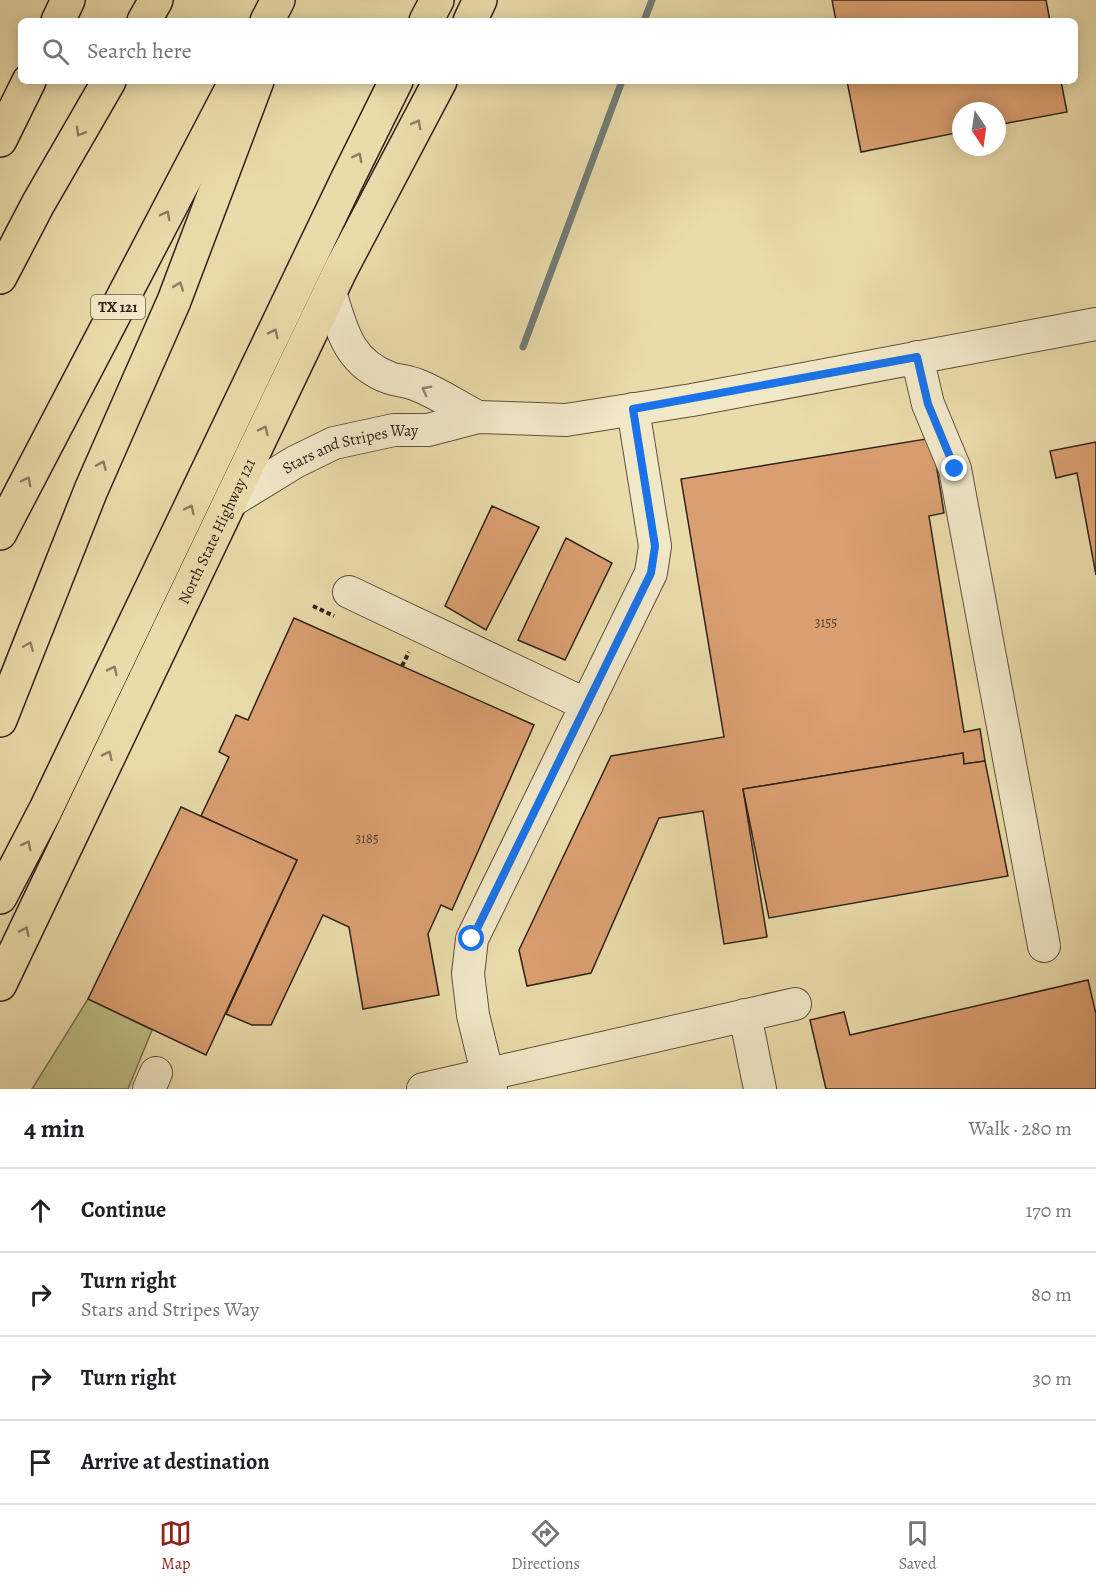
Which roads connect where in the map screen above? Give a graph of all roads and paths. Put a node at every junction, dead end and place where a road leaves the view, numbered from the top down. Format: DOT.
graph roads {
  1 [pos="68,0"];
  2 [pos="156,0"];
  3 [pos="278,0"];
  4 [pos="287,0"];
  5 [pos="437,0"];
  6 [pos="480,0"];
  7 [pos="59,18"];
  8 [pos="146,18"];
  9 [pos="269,18"];
  10 [pos="280,18"];
  11 [pos="428,18"];
  12 [pos="471,18"];
  13 [pos="28,84"];
  14 [pos="107,84"];
  15 [pos="234,84"];
  16 [pos="256,84"];
  17 [pos="395,84"];
  18 [pos="438,84"];
  19 [pos="0,140"];
  20 [pos="0,277"];
  21 [pos="330,292"];
  22 [pos="1096,324"];
  23 [pos="917,357"];
  24 [pos="633,409"];
  25 [pos="478,417"];
  26 [pos="230,502"];
  27 [pos="0,533"];
  28 [pos="349,592"];
  29 [pos="409,652"];
  30 [pos="402,666"];
  31 [pos="586,705"];
  32 [pos="0,720"];
  33 [pos="0,897"];
  34 [pos="1044,946"];
  35 [pos="0,984"];
  36 [pos="795,1004"];
  37 [pos="745,1015"];
  38 [pos="490,1082"];
  39 [pos="423,1089"];
  40 [pos="760,1089"];
  1 -- 7 [label="main road"];
  2 -- 8 [label="main road"];
  3 -- 9 [label="main road"];
  4 -- 10 [label="main road"];
  5 -- 11 [label="main road"];
  6 -- 12 [label="main road"];
  13 -- 19 [label="main road"];
  14 -- 20 [label="main road, one-way"];
  27 -- 15 [label="main road, TX 121, one-way"];
  32 -- 16 [label="main road, one-way"];
  33 -- 17 [label="main road, one-way"];
  21 -- 18 [label="main road, North State Highway 121, one-way"];
  25 -- 21 [label="street, Stars and Stripes Way, one-way"];
  26 -- 21 [label="main road, North State Highway 121, one-way"];
  22 -- 23 [label="street, Stars and Stripes Way"];
  23 -- 24 [label="street, Stars and Stripes Way"];
  23 -- 34 [label="street"];
  24 -- 25 [label="street, Stars and Stripes Way"];
  24 -- 31 [label="street"];
  25 -- 26 [label="street, Stars and Stripes Way"];
  35 -- 26 [label="main road, North State Highway 121, one-way"];
  28 -- 31 [label="street"];
  29 -- 30 [label="path"];
  31 -- 38 [label="street"];
  36 -- 37 [label="street"];
  37 -- 38 [label="street"];
  37 -- 40 [label="street"];
  38 -- 39 [label="street"];
}
